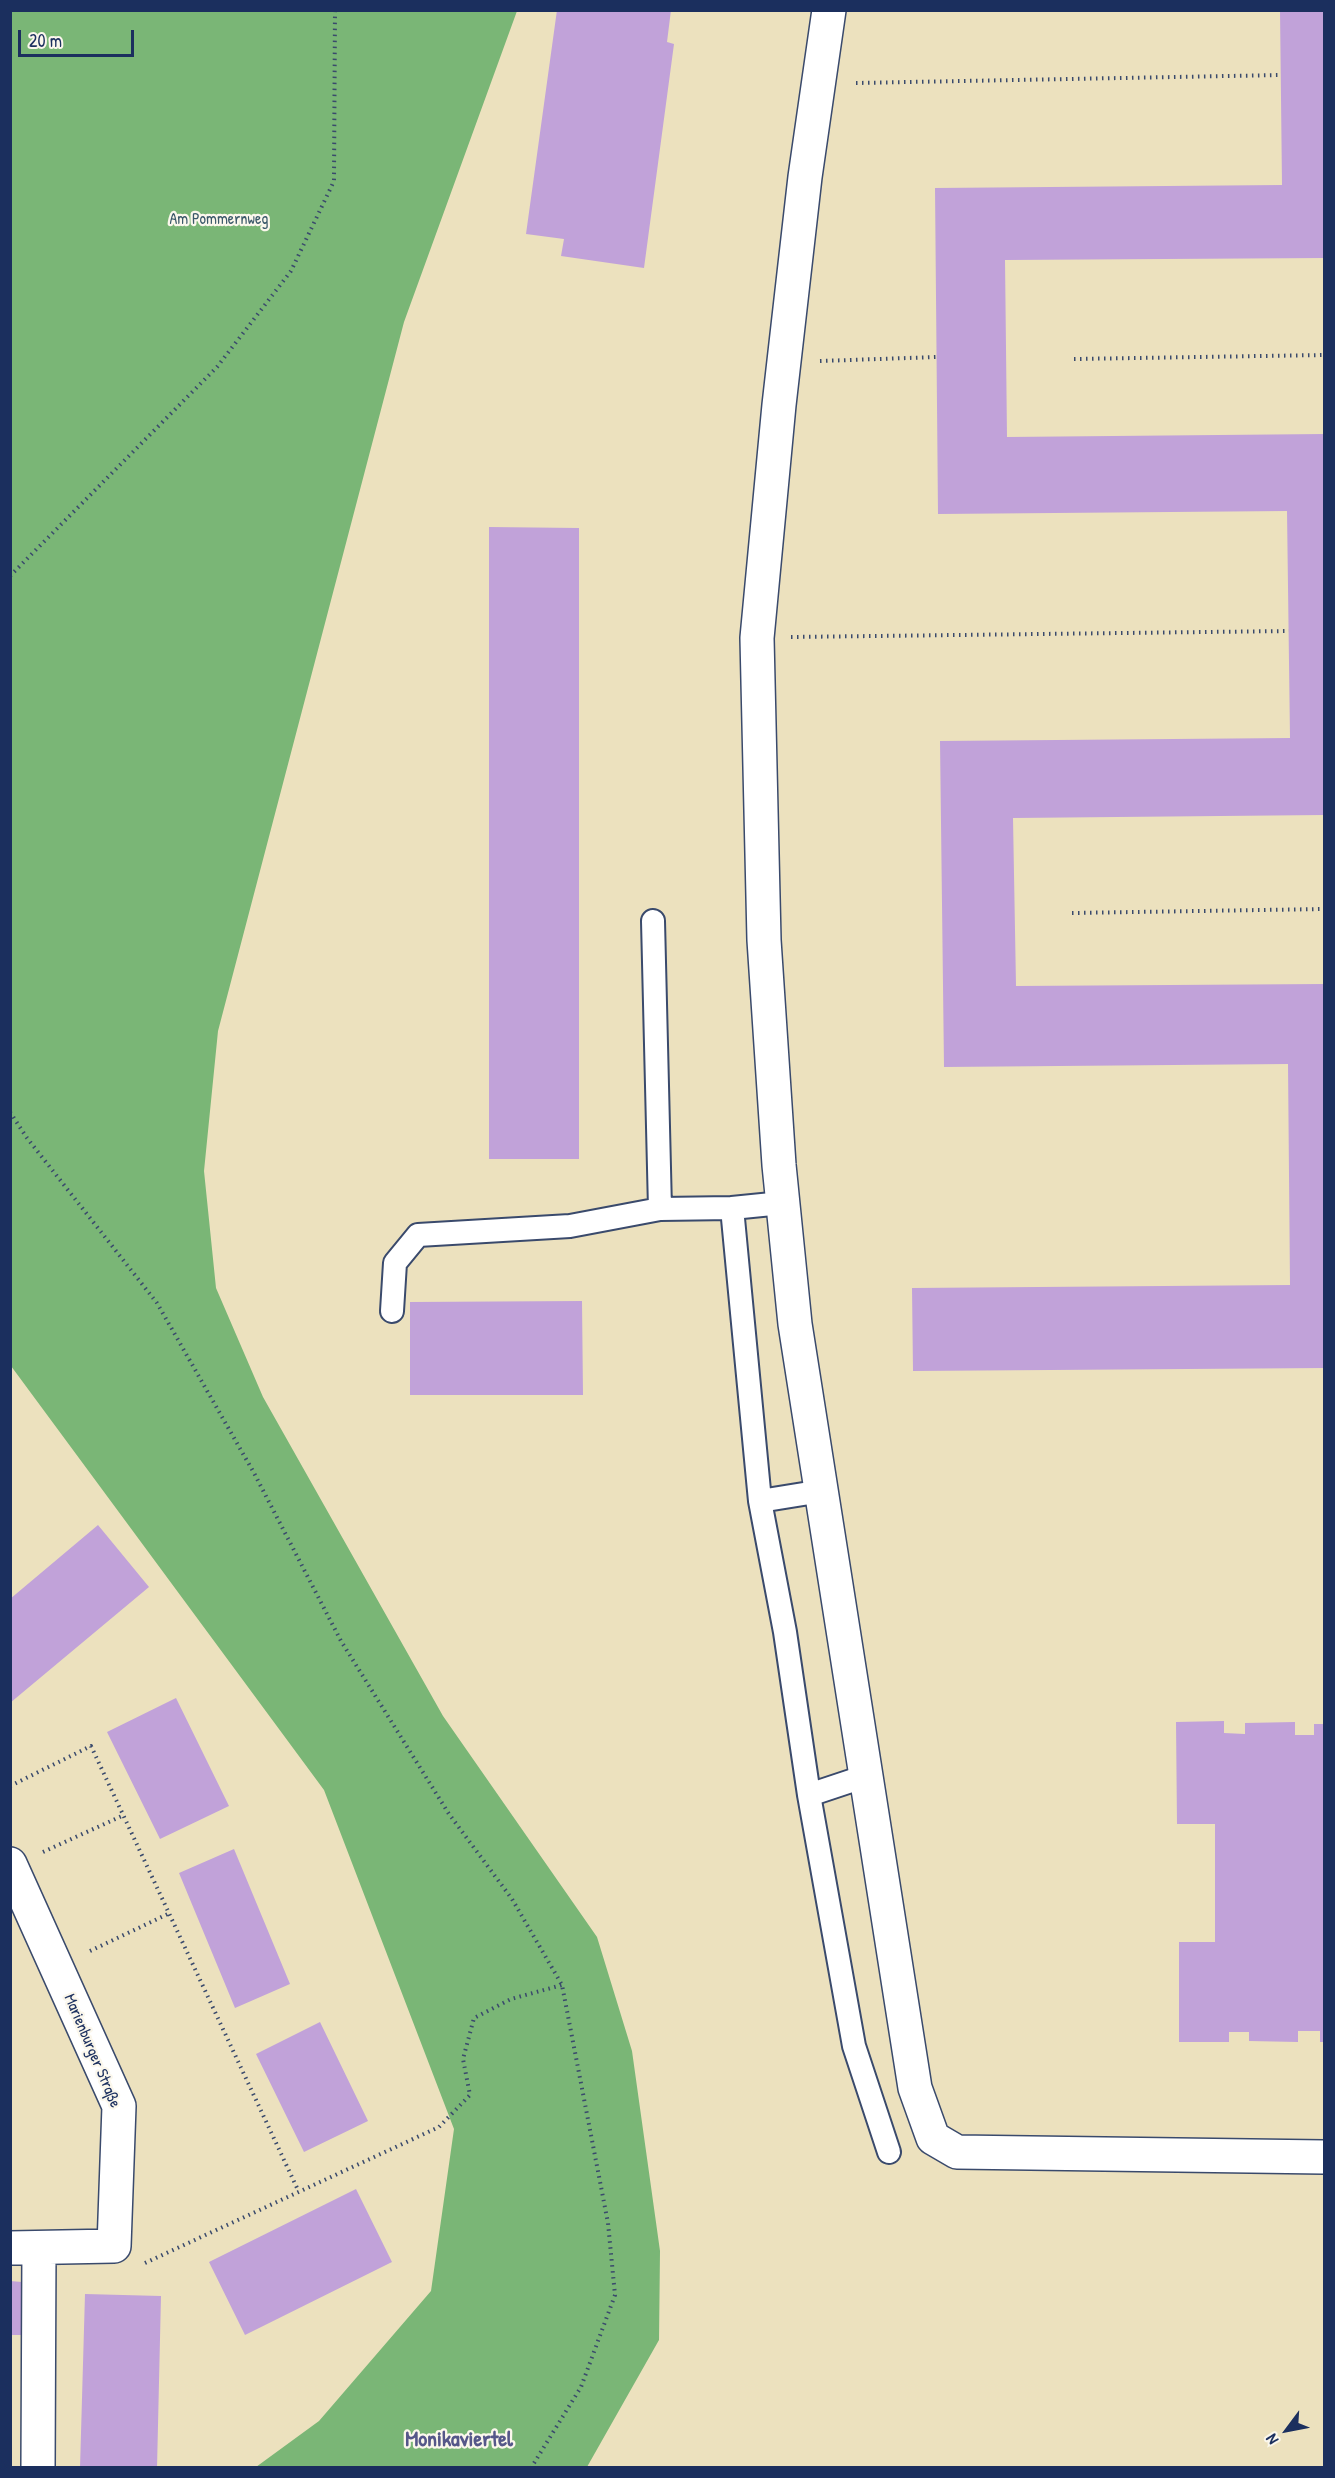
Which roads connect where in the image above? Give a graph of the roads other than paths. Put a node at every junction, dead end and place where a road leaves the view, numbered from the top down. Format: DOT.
graph roads {
  1 [pos="829,10"];
  2 [pos="653,921"];
  3 [pos="782,1203"];
  4 [pos="732,1208"];
  5 [pos="660,1209"];
  6 [pos="392,1311"];
  7 [pos="822,1491"];
  8 [pos="760,1501"];
  9 [pos="866,1776"];
  10 [pos="809,1795"];
  11 [pos="11,1865"];
  12 [pos="889,2152"];
  13 [pos="1324,2157"];
  14 [pos="25,2248"];
  15 [pos="38,2468"];
  1 -- 3 [label="street"];
  2 -- 5 [label="lane"];
  3 -- 4 [label="lane"];
  3 -- 7 [label="street"];
  4 -- 5 [label="lane"];
  4 -- 8 [label="lane"];
  5 -- 6 [label="lane"];
  7 -- 8 [label="lane"];
  7 -- 9 [label="street"];
  8 -- 10 [label="lane"];
  9 -- 10 [label="lane"];
  9 -- 13 [label="street"];
  10 -- 12 [label="lane"];
  11 -- 14 [label="street, Marienburger Straße"];
  14 -- 15 [label="street"];
}
